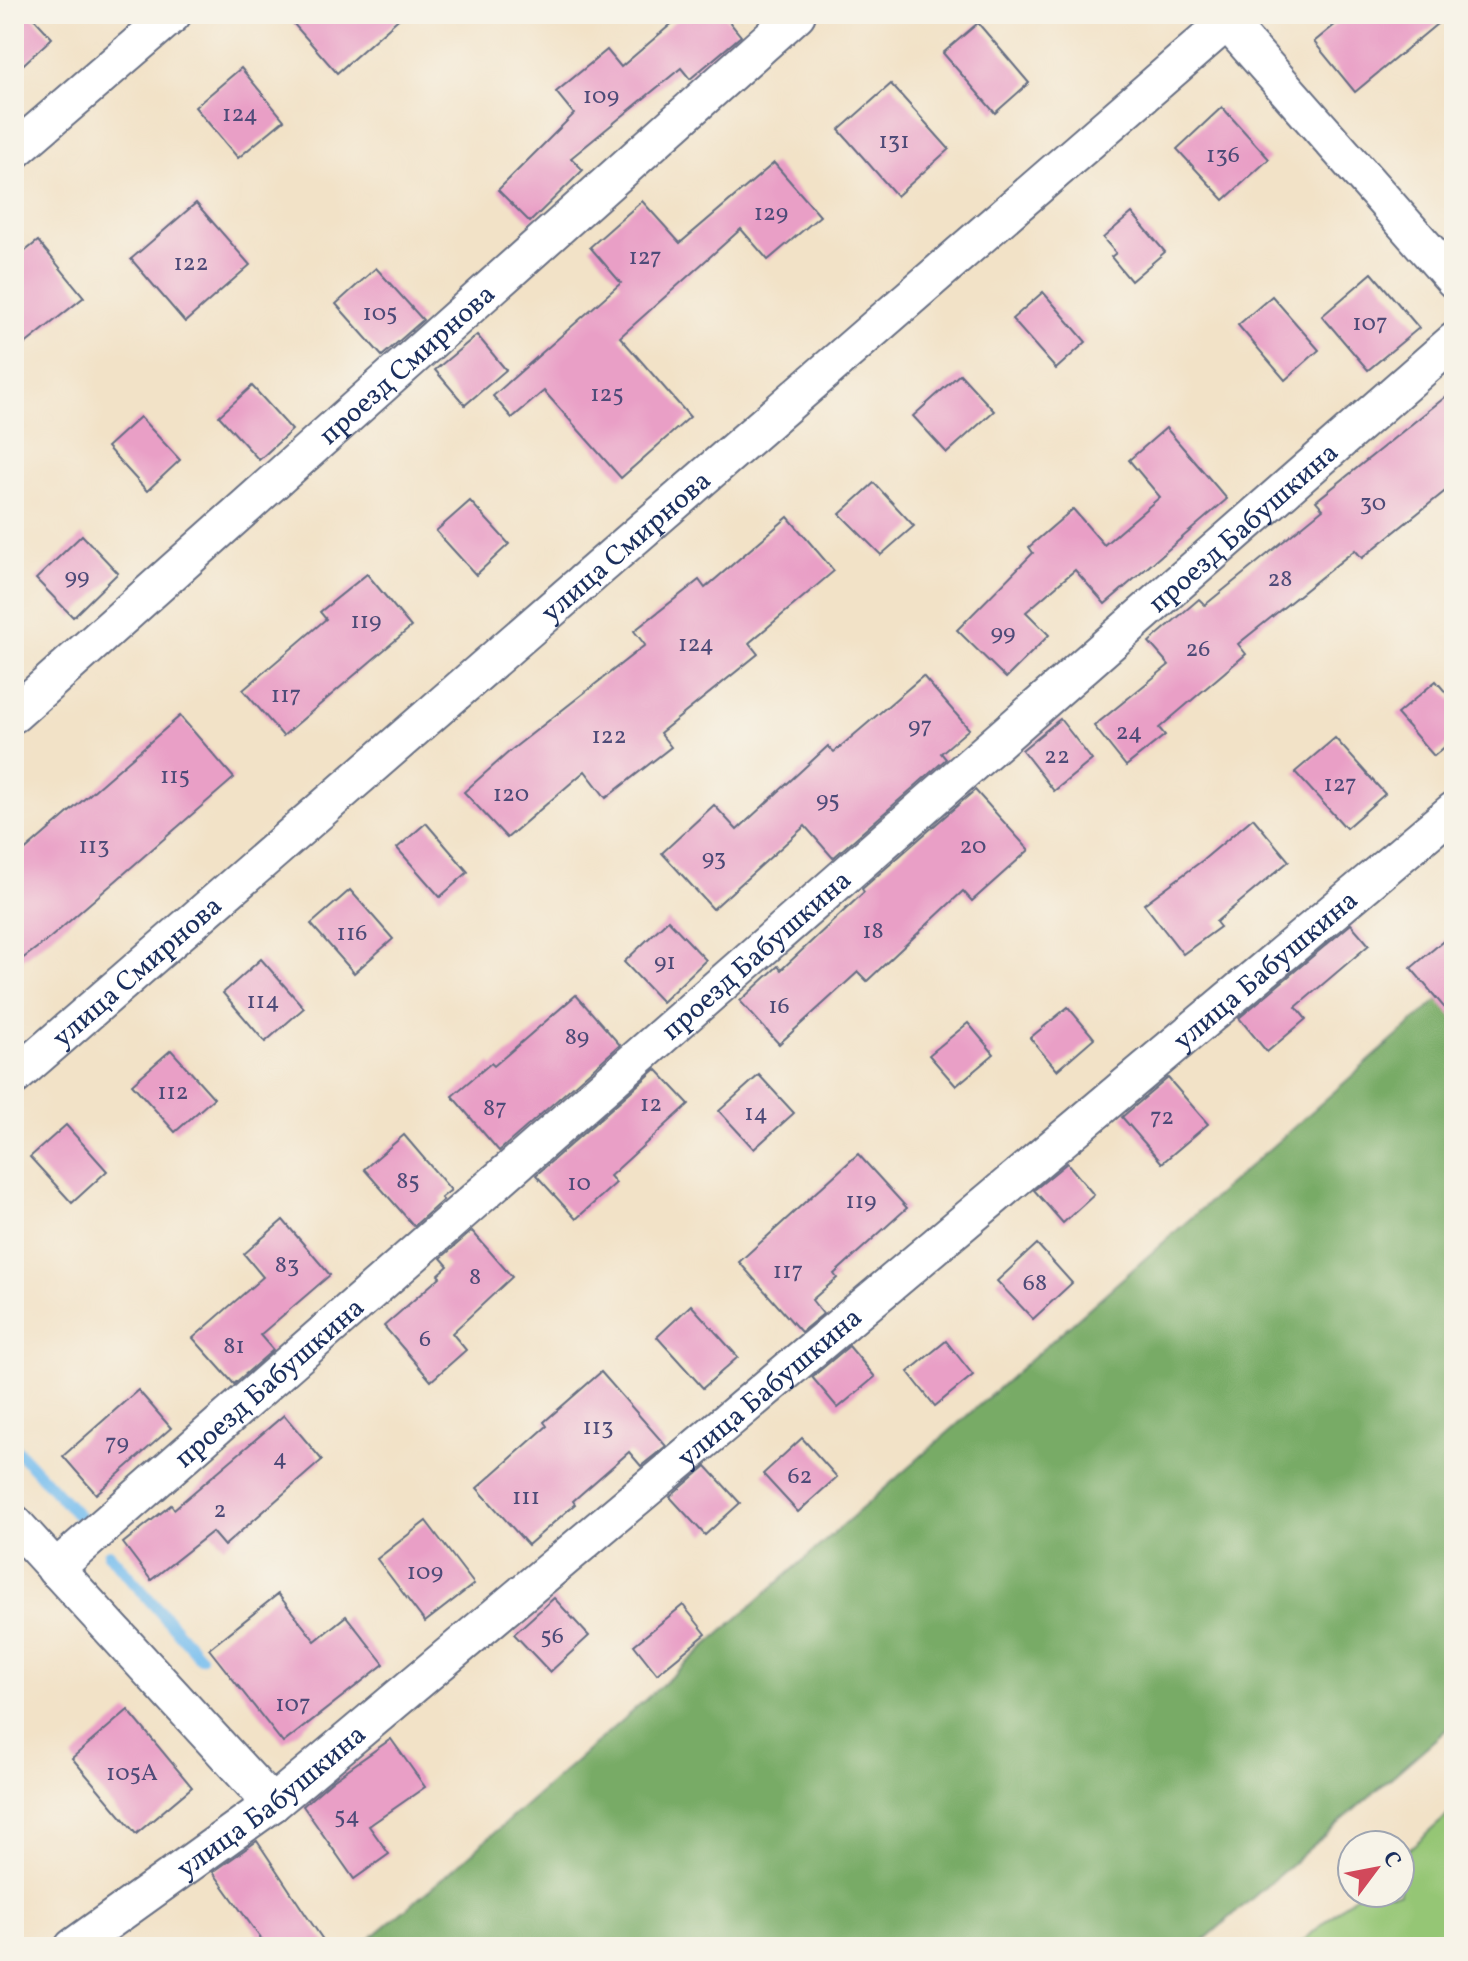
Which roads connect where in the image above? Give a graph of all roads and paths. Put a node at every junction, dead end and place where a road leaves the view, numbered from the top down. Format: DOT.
graph roads {
  1 [pos="173,14"];
  2 [pos="797,14"];
  3 [pos="1227,17"];
  4 [pos="14,151"];
  5 [pos="1454,280"];
  6 [pos="1454,341"];
  7 [pos="14,714"];
  8 [pos="1454,810"];
  9 [pos="14,1077"];
  10 [pos="14,1523"];
  11 [pos="55,1569"];
  12 [pos="272,1804"];
  13 [pos="73,1947"];
  1 -- 4 [label="street"];
  2 -- 7 [label="street, проезд Смирнова"];
  3 -- 5 [label="street"];
  3 -- 9 [label="street, улица Смирнова"];
  6 -- 11 [label="street, проезд Бабушкина"];
  8 -- 12 [label="street, улица Бабушкина"];
  10 -- 11 [label="street"];
  11 -- 12 [label="street"];
  12 -- 13 [label="street, улица Бабушкина"];
}
